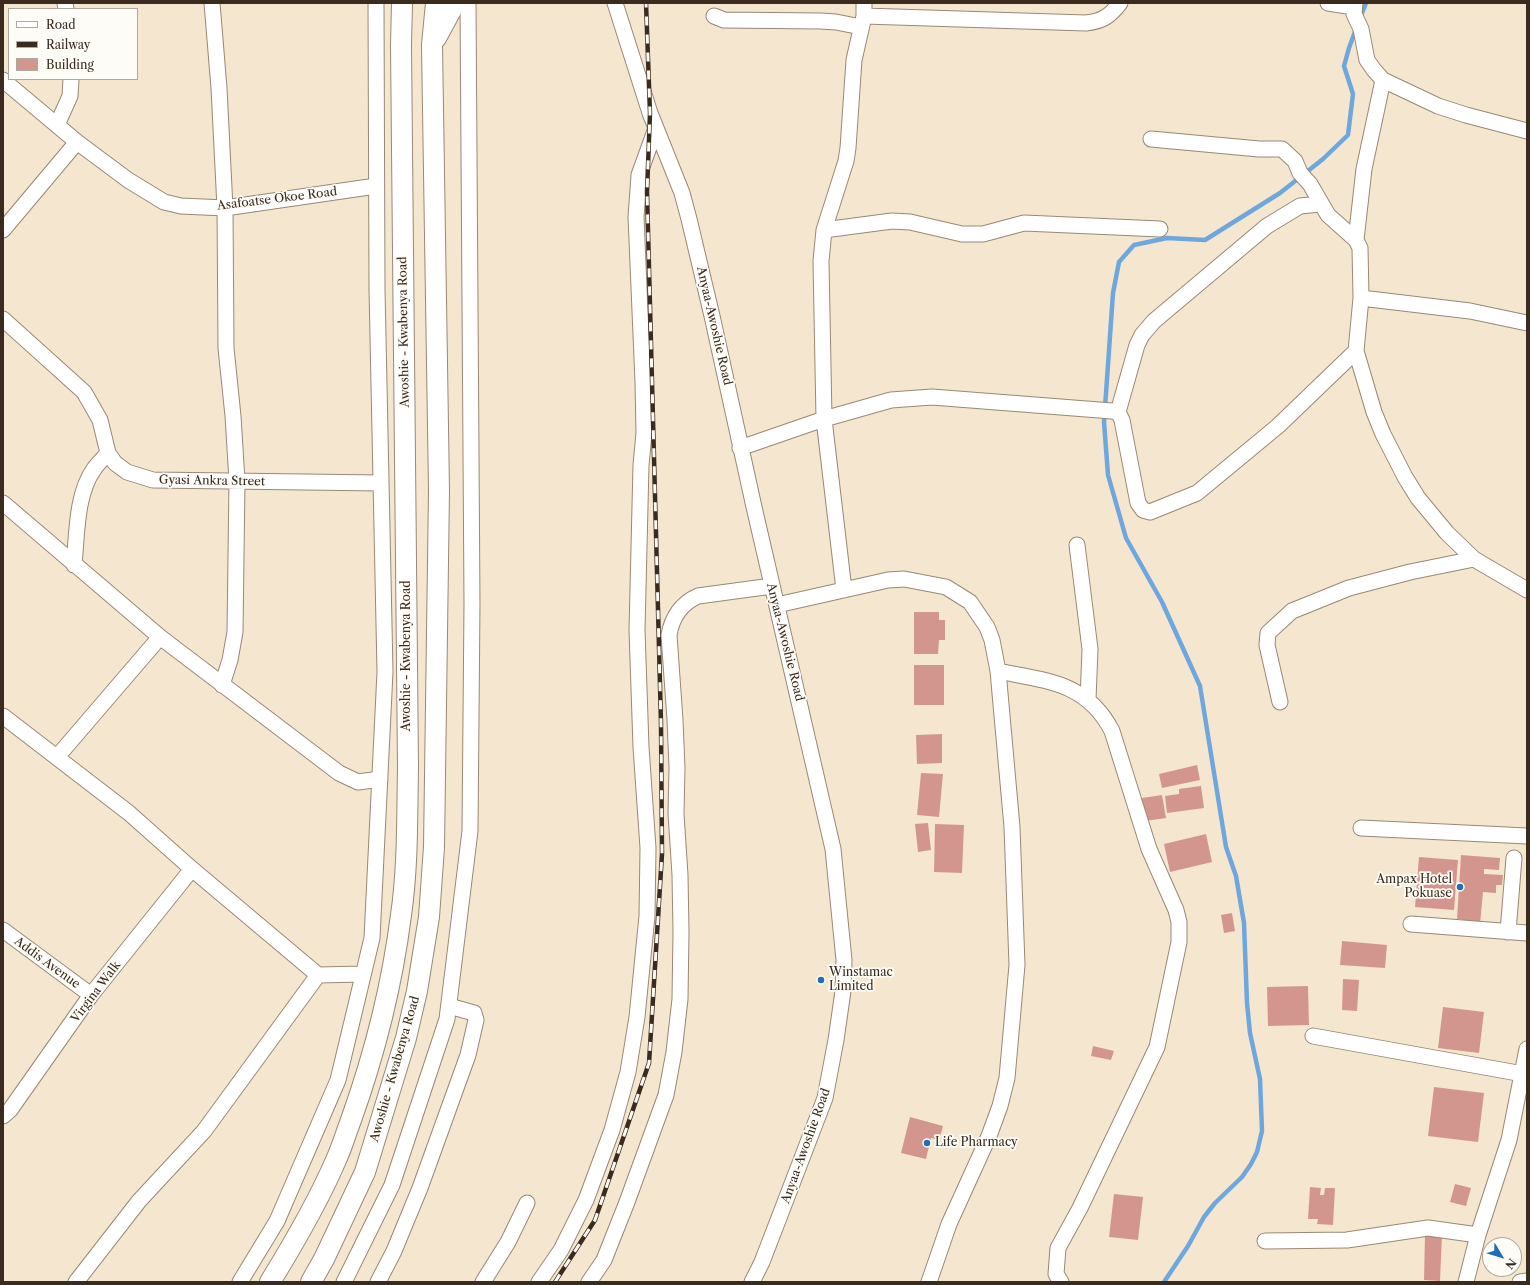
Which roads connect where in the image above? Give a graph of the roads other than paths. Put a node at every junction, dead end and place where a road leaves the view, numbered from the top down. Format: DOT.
graph roads {
  1 [pos="212,3"];
  2 [pos="376,3"];
  3 [pos="402,3"];
  4 [pos="436,3"];
  5 [pos="455,3"];
  6 [pos="468,3"];
  7 [pos="615,3"];
  8 [pos="622,3"];
  9 [pos="1120,3"];
  10 [pos="1328,3"];
  11 [pos="1355,8"];
  12 [pos="863,15"];
  13 [pos="714,16"];
  14 [pos="622,22"];
  15 [pos="432,45"];
  16 [pos="3,80"];
  17 [pos="71,80"];
  18 [pos="1384,80"];
  19 [pos="57,125"];
  20 [pos="656,128"];
  21 [pos="1527,131"];
  22 [pos="1151,139"];
  23 [pos="77,142"];
  24 [pos="376,186"];
  25 [pos="1320,204"];
  26 [pos="224,208"];
  27 [pos="3,230"];
  28 [pos="824,230"];
  29 [pos="1160,230"];
  30 [pos="1356,240"];
  31 [pos="1361,298"];
  32 [pos="3,319"];
  33 [pos="1527,323"];
  34 [pos="1356,351"];
  35 [pos="1115,411"];
  36 [pos="824,419"];
  37 [pos="740,448"];
  38 [pos="108,453"];
  39 [pos="237,481"];
  40 [pos="381,483"];
  41 [pos="406,486"];
  42 [pos="439,490"];
  43 [pos="3,503"];
  44 [pos="1077,545"];
  45 [pos="1474,559"];
  46 [pos="74,565"];
  47 [pos="772,586"];
  48 [pos="844,590"];
  49 [pos="1527,590"];
  50 [pos="777,605"];
  51 [pos="160,637"];
  52 [pos="998,671"];
  53 [pos="222,685"];
  54 [pos="1088,700"];
  55 [pos="1280,702"];
  56 [pos="3,716"];
  57 [pos="56,757"];
  58 [pos="380,780"];
  59 [pos="1362,828"];
  60 [pos="1527,836"];
  61 [pos="1514,858"];
  62 [pos="192,869"];
  63 [pos="1411,924"];
  64 [pos="3,930"];
  65 [pos="1508,932"];
  66 [pos="1527,933"];
  67 [pos="363,974"];
  68 [pos="318,975"];
  69 [pos="91,995"];
  70 [pos="449,1006"];
  71 [pos="1313,1036"];
  72 [pos="1527,1049"];
  73 [pos="1523,1074"];
  74 [pos="3,1116"];
  75 [pos="527,1203"];
  76 [pos="1478,1235"];
  77 [pos="1265,1241"];
  78 [pos="1527,1281"];
  79 [pos="76,1282"];
  80 [pos="240,1282"];
  81 [pos="270,1282"];
  82 [pos="311,1282"];
  83 [pos="344,1282"];
  84 [pos="378,1282"];
  85 [pos="483,1282"];
  86 [pos="539,1282"];
  87 [pos="589,1282"];
  88 [pos="752,1282"];
  89 [pos="929,1282"];
  90 [pos="1061,1282"];
  91 [pos="1466,1282"];
  92 [pos="1520,1282"];
  1 -- 26 [label="street"];
  2 -- 24 [label="street"];
  3 -- 41 [label="main road, Awoshie - Kwabenya Road"];
  4 -- 15 [label="main road, Awoshie - Kwabenya Road"];
  5 -- 15 [label="main road"];
  6 -- 70 [label="street"];
  7 -- 14 [label="street, Anyaa-Awoshie Road"];
  8 -- 14 [label="street"];
  9 -- 12 [label="street"];
  10 -- 11 [label="street"];
  11 -- 18 [label="street"];
  12 -- 13 [label="street"];
  12 -- 28 [label="street"];
  14 -- 20 [label="street, Anyaa-Awoshie Road"];
  15 -- 42 [label="main road, Awoshie - Kwabenya Road"];
  16 -- 19 [label="street, Asafoatse Okoe Road"];
  17 -- 19 [label="street"];
  18 -- 21 [label="street"];
  18 -- 30 [label="street"];
  19 -- 23 [label="street, Asafoatse Okoe Road"];
  20 -- 37 [label="street, Anyaa-Awoshie Road"];
  20 -- 86 [label="street"];
  22 -- 25 [label="street"];
  23 -- 26 [label="street, Asafoatse Okoe Road"];
  23 -- 27 [label="street"];
  24 -- 26 [label="street, Asafoatse Okoe Road"];
  24 -- 40 [label="street"];
  25 -- 30 [label="street"];
  25 -- 35 [label="street"];
  26 -- 39 [label="street"];
  28 -- 29 [label="street"];
  28 -- 36 [label="street"];
  30 -- 31 [label="street"];
  31 -- 33 [label="street"];
  31 -- 34 [label="street"];
  32 -- 38 [label="street, Gyasi Ankra Street"];
  34 -- 35 [label="street"];
  34 -- 45 [label="street"];
  35 -- 36 [label="street"];
  36 -- 37 [label="street"];
  36 -- 48 [label="street"];
  37 -- 47 [label="street, Anyaa-Awoshie Road"];
  38 -- 39 [label="street, Gyasi Ankra Street"];
  38 -- 46 [label="street"];
  39 -- 40 [label="street, Gyasi Ankra Street"];
  39 -- 53 [label="street"];
  40 -- 58 [label="street"];
  41 -- 42 [label="main road"];
  41 -- 81 [label="main road, Awoshie - Kwabenya Road"];
  42 -- 82 [label="main road, Awoshie - Kwabenya Road"];
  43 -- 46 [label="street"];
  44 -- 54 [label="street"];
  45 -- 49 [label="street"];
  45 -- 55 [label="street"];
  46 -- 51 [label="street"];
  47 -- 50 [label="street, Anyaa-Awoshie Road"];
  47 -- 87 [label="street"];
  48 -- 50 [label="street"];
  48 -- 52 [label="street"];
  50 -- 88 [label="street, Anyaa-Awoshie Road"];
  51 -- 53 [label="street"];
  51 -- 57 [label="street"];
  52 -- 54 [label="street"];
  52 -- 89 [label="street"];
  53 -- 58 [label="street"];
  54 -- 90 [label="street"];
  56 -- 57 [label="street"];
  57 -- 62 [label="street"];
  58 -- 67 [label="street"];
  59 -- 60 [label="street"];
  61 -- 65 [label="street"];
  62 -- 68 [label="street"];
  62 -- 69 [label="street, Virgina Walk"];
  63 -- 65 [label="street"];
  64 -- 69 [label="street, Addis Avenue"];
  65 -- 66 [label="street"];
  67 -- 68 [label="street"];
  67 -- 80 [label="street"];
  68 -- 79 [label="street"];
  69 -- 74 [label="street, Virgina Walk"];
  70 -- 83 [label="street"];
  70 -- 84 [label="street"];
  71 -- 73 [label="street"];
  72 -- 73 [label="street"];
  73 -- 76 [label="street"];
  75 -- 85 [label="street"];
  76 -- 77 [label="street"];
  76 -- 91 [label="street"];
  78 -- 92 [label="street"];
}
